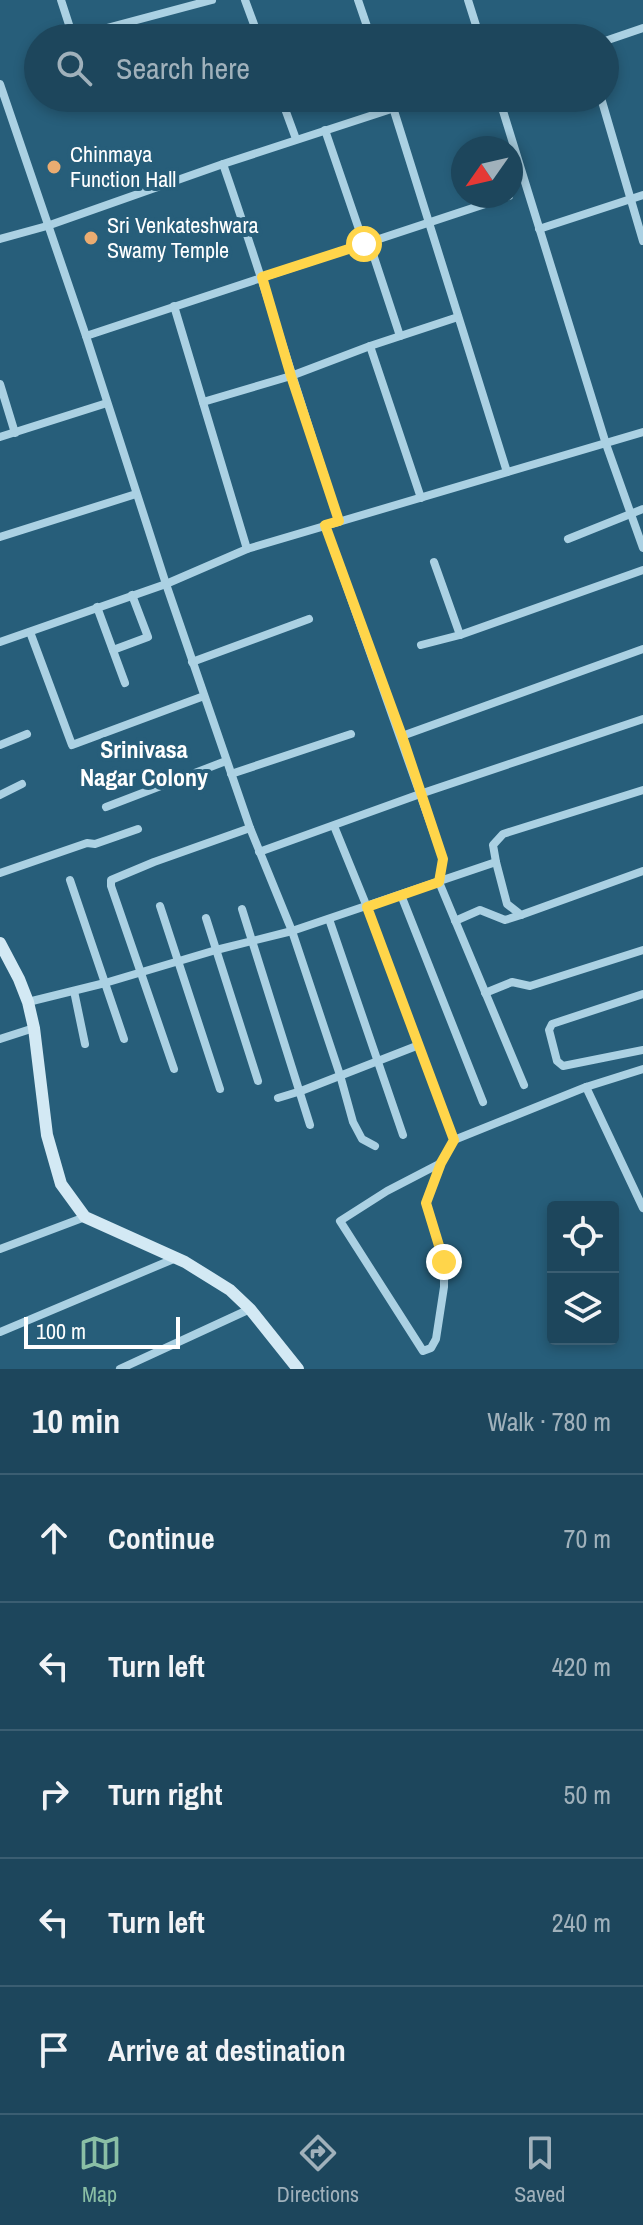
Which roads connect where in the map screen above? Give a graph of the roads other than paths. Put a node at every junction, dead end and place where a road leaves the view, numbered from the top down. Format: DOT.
graph roads {
  1 [pos="61,0"];
  2 [pos="167,0"];
  3 [pos="212,0"];
  4 [pos="245,0"];
  5 [pos="358,0"];
  6 [pos="468,0"];
  7 [pos="171,10"];
  8 [pos="69,24"];
  9 [pos="120,24"];
  10 [pos="254,24"];
  11 [pos="366,24"];
  12 [pos="476,24"];
  13 [pos="643,28"];
  14 [pos="619,36"];
  15 [pos="0,84"];
  16 [pos="286,112"];
  17 [pos="381,112"];
  18 [pos="395,112"];
  19 [pos="503,112"];
  20 [pos="605,112"];
  21 [pos="325,130"];
  22 [pos="296,139"];
  23 [pos="223,164"];
  24 [pos="527,190"];
  25 [pos="523,191"];
  26 [pos="643,195"];
  27 [pos="632,200"];
  28 [pos="474,208"];
  29 [pos="429,223"];
  30 [pos="47,226"];
  31 [pos="539,229"];
  32 [pos="0,239"];
  33 [pos="643,241"];
  34 [pos="367,243"];
  35 [pos="262,277"];
  36 [pos="174,306"];
  37 [pos="458,317"];
  38 [pos="86,336"];
  39 [pos="400,336"];
  40 [pos="370,346"];
  41 [pos="291,376"];
  42 [pos="0,384"];
  43 [pos="203,402"];
  44 [pos="107,403"];
  45 [pos="643,432"];
  46 [pos="15,433"];
  47 [pos="0,437"];
  48 [pos="606,444"];
  49 [pos="507,472"];
  50 [pos="136,494"];
  51 [pos="421,498"];
  52 [pos="643,509"];
  53 [pos="631,514"];
  54 [pos="339,521"];
  55 [pos="325,525"];
  56 [pos="0,537"];
  57 [pos="568,539"];
  58 [pos="643,548"];
  59 [pos="247,549"];
  60 [pos="434,562"];
  61 [pos="643,570"];
  62 [pos="166,584"];
  63 [pos="132,595"];
  64 [pos="97,607"];
  65 [pos="309,619"];
  66 [pos="30,632"];
  67 [pos="460,635"];
  68 [pos="0,642"];
  69 [pos="421,645"];
  70 [pos="643,649"];
  71 [pos="113,650"];
  72 [pos="192,662"];
  73 [pos="125,683"];
  74 [pos="204,696"];
  75 [pos="643,719"];
  76 [pos="27,734"];
  77 [pos="351,734"];
  78 [pos="402,736"];
  79 [pos="0,745"];
  80 [pos="226,761"];
  81 [pos="231,774"];
  82 [pos="22,784"];
  83 [pos="643,790"];
  84 [pos="420,794"];
  85 [pos="0,795"];
  86 [pos="106,807"];
  87 [pos="334,826"];
  88 [pos="250,828"];
  89 [pos="138,829"];
  90 [pos="259,852"];
  91 [pos="496,862"];
  92 [pos="643,871"];
  93 [pos="0,873"];
  94 [pos="70,880"];
  95 [pos="439,882"];
  96 [pos="401,895"];
  97 [pos="160,906"];
  98 [pos="367,907"];
  99 [pos="242,909"];
  100 [pos="521,915"];
  101 [pos="206,918"];
  102 [pos="329,919"];
  103 [pos="455,921"];
  104 [pos="292,931"];
  105 [pos="252,941"];
  106 [pos="0,943"];
  107 [pos="216,950"];
  108 [pos="643,950"];
  109 [pos="178,961"];
  110 [pos="140,972"];
  111 [pos="105,983"];
  112 [pos="74,991"];
  113 [pos="485,993"];
  114 [pos="643,994"];
  115 [pos="28,1002"];
  116 [pos="34,1028"];
  117 [pos="0,1039"];
  118 [pos="124,1039"];
  119 [pos="85,1044"];
  120 [pos="419,1045"];
  121 [pos="643,1050"];
  122 [pos="377,1061"];
  123 [pos="174,1069"];
  124 [pos="643,1069"];
  125 [pos="340,1075"];
  126 [pos="258,1081"];
  127 [pos="524,1085"];
  128 [pos="586,1087"];
  129 [pos="220,1089"];
  130 [pos="301,1091"];
  131 [pos="278,1098"];
  132 [pos="483,1102"];
  133 [pos="310,1125"];
  134 [pos="403,1135"];
  135 [pos="454,1140"];
  136 [pos="375,1146"];
  137 [pos="441,1163"];
  138 [pos="643,1208"];
  139 [pos="85,1217"];
  140 [pos="0,1249"];
  141 [pos="176,1258"];
  142 [pos="250,1309"];
  143 [pos="0,1332"];
  144 [pos="292,1367"];
  145 [pos="120,1369"];
  1 -- 8 [label="street"];
  2 -- 7 [label="street"];
  3 -- 7 [label="street"];
  4 -- 10 [label="street"];
  5 -- 11 [label="street"];
  6 -- 12 [label="street"];
  7 -- 9 [label="street"];
  13 -- 14 [label="street"];
  15 -- 30 [label="street"];
  16 -- 22 [label="street"];
  17 -- 21 [label="street"];
  18 -- 29 [label="street"];
  19 -- 24 [label="street"];
  20 -- 27 [label="street"];
  21 -- 22 [label="street"];
  21 -- 34 [label="street"];
  22 -- 23 [label="street"];
  23 -- 30 [label="street"];
  23 -- 35 [label="street"];
  24 -- 25 [label="street"];
  24 -- 31 [label="street"];
  26 -- 27 [label="street"];
  27 -- 31 [label="street"];
  27 -- 33 [label="street"];
  28 -- 29 [label="street"];
  29 -- 34 [label="street"];
  29 -- 37 [label="street"];
  30 -- 32 [label="street"];
  30 -- 38 [label="street"];
  31 -- 48 [label="street"];
  34 -- 35 [label="street"];
  34 -- 39 [label="street"];
  35 -- 36 [label="street"];
  35 -- 41 [label="street"];
  36 -- 38 [label="street"];
  36 -- 43 [label="street"];
  37 -- 39 [label="street"];
  37 -- 49 [label="street"];
  38 -- 44 [label="street"];
  39 -- 40 [label="street"];
  40 -- 41 [label="street"];
  40 -- 51 [label="street"];
  41 -- 43 [label="street"];
  41 -- 54 [label="street"];
  42 -- 46 [label="street"];
  43 -- 59 [label="street"];
  44 -- 46 [label="street"];
  44 -- 50 [label="street"];
  45 -- 48 [label="street"];
  46 -- 47 [label="street"];
  48 -- 49 [label="street"];
  48 -- 53 [label="street"];
  49 -- 51 [label="street"];
  50 -- 56 [label="street"];
  50 -- 62 [label="street"];
  51 -- 54 [label="street"];
  52 -- 53 [label="street"];
  53 -- 57 [label="street"];
  53 -- 58 [label="street"];
  54 -- 55 [label="street"];
  55 -- 59 [label="street"];
  55 -- 78 [label="street"];
  59 -- 62 [label="street"];
  60 -- 67 [label="street"];
  61 -- 67 [label="street"];
  62 -- 63 [label="street"];
  62 -- 72 [label="street"];
  63 -- 64 [label="street"];
  63 -- 71 [label="street"];
  64 -- 66 [label="street"];
  64 -- 71 [label="street"];
  65 -- 72 [label="street"];
  66 -- 68 [label="street"];
  66 -- 74 [label="street"];
  67 -- 69 [label="street"];
  70 -- 78 [label="street"];
  71 -- 73 [label="street"];
  72 -- 74 [label="street"];
  74 -- 80 [label="street"];
  75 -- 84 [label="street"];
  76 -- 79 [label="street"];
  77 -- 81 [label="street"];
  78 -- 84 [label="street"];
  80 -- 81 [label="street"];
  80 -- 86 [label="street"];
  81 -- 88 [label="street"];
  82 -- 85 [label="street"];
  83 -- 91 [label="street"];
  84 -- 87 [label="street"];
  84 -- 95 [label="street"];
  87 -- 90 [label="street"];
  87 -- 98 [label="street"];
  88 -- 90 [label="street"];
  88 -- 110 [label="street"];
  89 -- 93 [label="street"];
  90 -- 104 [label="street"];
  91 -- 95 [label="street"];
  91 -- 100 [label="street"];
  92 -- 100 [label="street"];
  94 -- 111 [label="street"];
  95 -- 96 [label="street"];
  95 -- 103 [label="street"];
  96 -- 98 [label="street"];
  96 -- 132 [label="street"];
  97 -- 109 [label="street"];
  98 -- 102 [label="street"];
  98 -- 120 [label="street"];
  99 -- 105 [label="street"];
  100 -- 103 [label="street"];
  101 -- 107 [label="street"];
  102 -- 104 [label="street"];
  102 -- 122 [label="street"];
  103 -- 113 [label="street"];
  104 -- 105 [label="street"];
  104 -- 125 [label="street"];
  105 -- 107 [label="street"];
  105 -- 130 [label="street"];
  106 -- 115 [label="street"];
  107 -- 109 [label="street"];
  107 -- 126 [label="street"];
  108 -- 113 [label="street"];
  109 -- 110 [label="street"];
  109 -- 129 [label="street"];
  110 -- 111 [label="street"];
  110 -- 123 [label="street"];
  111 -- 112 [label="street"];
  111 -- 118 [label="street"];
  112 -- 115 [label="street"];
  112 -- 119 [label="street"];
  113 -- 127 [label="street"];
  114 -- 121 [label="street"];
  115 -- 116 [label="street"];
  116 -- 117 [label="street"];
  116 -- 139 [label="street"];
  120 -- 122 [label="street"];
  120 -- 135 [label="street"];
  122 -- 125 [label="street"];
  122 -- 134 [label="street"];
  124 -- 128 [label="street"];
  125 -- 130 [label="street"];
  125 -- 136 [label="street"];
  128 -- 135 [label="street"];
  128 -- 138 [label="street"];
  130 -- 131 [label="street"];
  130 -- 133 [label="street"];
  135 -- 137 [label="street"];
  137 -- 137 [label="street"];
  139 -- 140 [label="street"];
  139 -- 141 [label="street"];
  141 -- 142 [label="street"];
  141 -- 143 [label="street"];
  142 -- 144 [label="street"];
  142 -- 145 [label="street"];
}
